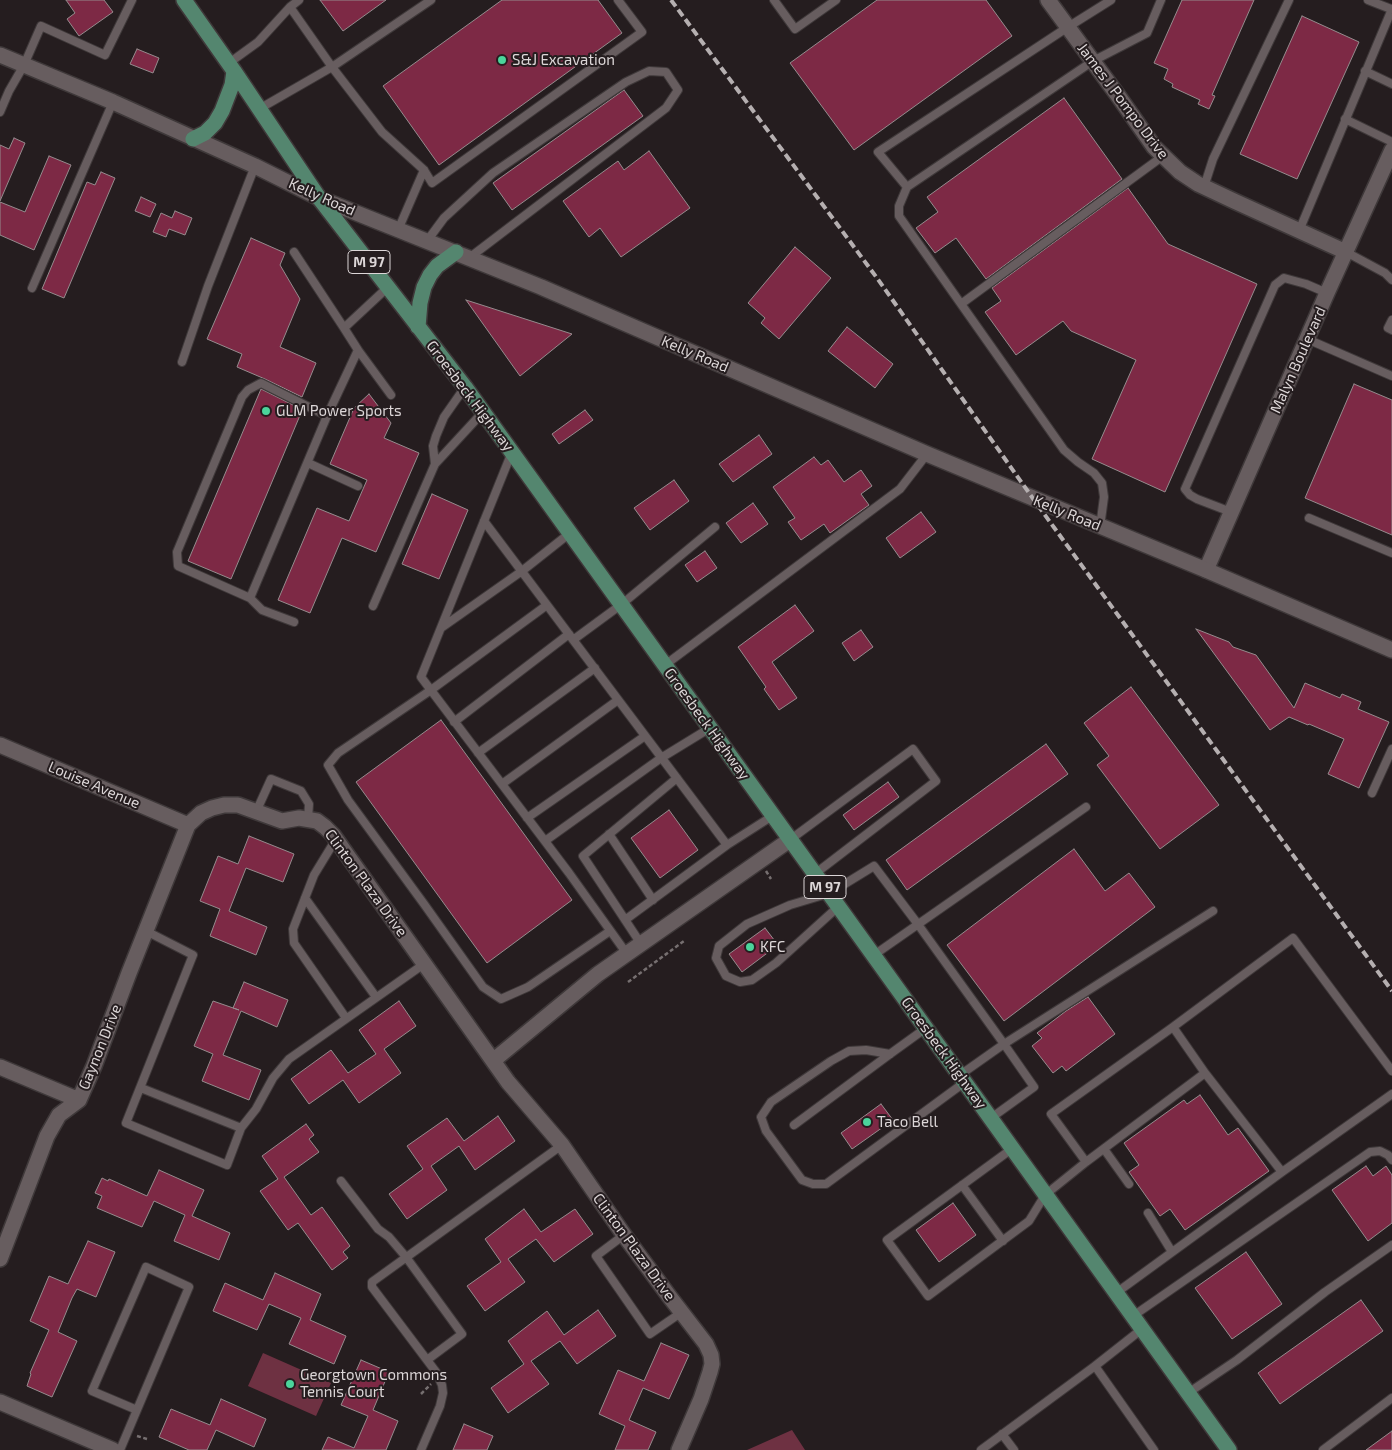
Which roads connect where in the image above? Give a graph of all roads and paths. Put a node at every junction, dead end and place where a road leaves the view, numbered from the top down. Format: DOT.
graph roads {
  1 [pos="132,0"];
  2 [pos="184,0"];
  3 [pos="299,0"];
  4 [pos="431,0"];
  5 [pos="618,0"];
  6 [pos="774,0"];
  7 [pos="836,0"];
  8 [pos="1048,0"];
  9 [pos="1111,0"];
  10 [pos="1161,0"];
  11 [pos="1289,0"];
  12 [pos="1368,0"];
  13 [pos="290,8"];
  14 [pos="1392,9"];
  15 [pos="1068,27"];
  16 [pos="0,55"];
  17 [pos="1093,61"];
  18 [pos="24,64"];
  19 [pos="332,66"];
  20 [pos="231,67"];
  21 [pos="1365,71"];
  22 [pos="1392,84"];
  23 [pos="112,102"];
  24 [pos="259,109"];
  25 [pos="0,112"];
  26 [pos="1345,119"];
  27 [pos="193,139"];
  28 [pos="1392,142"];
  29 [pos="1392,150"];
  30 [pos="1162,156"];
  31 [pos="255,166"];
  32 [pos="424,170"];
  33 [pos="1204,186"];
  34 [pos="907,187"];
  35 [pos="319,198"];
  36 [pos="398,230"];
  37 [pos="1299,231"];
  38 [pos="428,241"];
  39 [pos="294,252"];
  40 [pos="1346,252"];
  41 [pos="463,255"];
  42 [pos="1392,280"];
  43 [pos="388,287"];
  44 [pos="32,288"];
  45 [pos="1327,293"];
  46 [pos="961,304"];
  47 [pos="1392,320"];
  48 [pos="418,327"];
  49 [pos="344,328"];
  50 [pos="1392,330"];
  51 [pos="1307,338"];
  52 [pos="358,350"];
  53 [pos="182,362"];
  54 [pos="1392,376"];
  55 [pos="465,388"];
  56 [pos="391,395"];
  57 [pos="482,412"];
  58 [pos="328,416"];
  59 [pos="512,452"];
  60 [pos="927,454"];
  61 [pos="308,463"];
  62 [pos="435,464"];
  63 [pos="358,486"];
  64 [pos="1231,512"];
  65 [pos="1309,518"];
  66 [pos="484,521"];
  67 [pos="715,527"];
  68 [pos="1100,527"];
  69 [pos="570,533"];
  70 [pos="1392,553"];
  71 [pos="1206,570"];
  72 [pos="522,571"];
  73 [pos="250,598"];
  74 [pos="622,604"];
  75 [pos="547,605"];
  76 [pos="373,606"];
  77 [pos="294,622"];
  78 [pos="441,628"];
  79 [pos="571,637"];
  80 [pos="1392,649"];
  81 [pos="665,665"];
  82 [pos="594,668"];
  83 [pos="431,690"];
  84 [pos="618,700"];
  85 [pos="454,722"];
  86 [pos="710,728"];
  87 [pos="645,736"];
  88 [pos="0,745"];
  89 [pos="1392,750"];
  90 [pos="478,753"];
  91 [pos="661,758"];
  92 [pos="677,778"];
  93 [pos="502,784"];
  94 [pos="1372,793"];
  95 [pos="1086,807"];
  96 [pos="256,812"];
  97 [pos="774,815"];
  98 [pos="527,818"];
  99 [pos="308,819"];
  100 [pos="188,825"];
  101 [pos="609,834"];
  102 [pos="336,839"];
  103 [pos="791,839"];
  104 [pos="545,841"];
  105 [pos="727,845"];
  106 [pos="816,874"];
  107 [pos="305,898"];
  108 [pos="834,899"];
  109 [pos="653,900"];
  110 [pos="1213,911"];
  111 [pos="625,920"];
  112 [pos="918,923"];
  113 [pos="610,931"];
  114 [pos="146,932"];
  115 [pos="684,941"];
  116 [pos="641,944"];
  117 [pos="627,954"];
  118 [pos="874,955"];
  119 [pos="424,964"];
  120 [pos="628,982"];
  121 [pos="376,997"];
  122 [pos="346,1018"];
  123 [pos="1173,1027"];
  124 [pos="926,1028"];
  125 [pos="1004,1044"];
  126 [pos="890,1054"];
  127 [pos="494,1060"];
  128 [pos="0,1067"];
  129 [pos="1392,1071"];
  130 [pos="1205,1073"];
  131 [pos="963,1078"];
  132 [pos="141,1088"];
  133 [pos="1392,1094"];
  134 [pos="79,1100"];
  135 [pos="991,1118"];
  136 [pos="794,1125"];
  137 [pos="241,1128"];
  138 [pos="562,1145"];
  139 [pos="1013,1148"];
  140 [pos="1104,1149"];
  141 [pos="1392,1160"];
  142 [pos="1086,1162"];
  143 [pos="1282,1172"];
  144 [pos="341,1182"];
  145 [pos="1129,1184"];
  146 [pos="962,1185"];
  147 [pos="1045,1195"];
  148 [pos="1148,1213"];
  149 [pos="624,1235"];
  150 [pos="1003,1241"];
  151 [pos="1392,1245"];
  152 [pos="1172,1252"];
  153 [pos="406,1257"];
  154 [pos="0,1259"];
  155 [pos="1116,1293"];
  156 [pos="682,1312"];
  157 [pos="1137,1322"];
  158 [pos="427,1360"];
  159 [pos="1095,1366"];
  160 [pos="1188,1393"];
  161 [pos="1392,1398"];
  162 [pos="0,1402"];
  163 [pos="136,1410"];
  164 [pos="1002,1434"];
  165 [pos="113,1450"];
  166 [pos="120,1450"];
  167 [pos="421,1450"];
  168 [pos="679,1450"];
  169 [pos="981,1450"];
  170 [pos="1014,1450"];
  171 [pos="1154,1450"];
  172 [pos="1229,1450"];
  173 [pos="1323,1450"];
  1 -- 18 [label="lane"];
  2 -- 20 [label="main road, Groesbeck Highway / M 97"];
  3 -- 13 [label="lane"];
  4 -- 19 [label="lane"];
  5 -- 32 [label="lane"];
  6 -- 7 [label="lane"];
  8 -- 15 [label="street, James J Pompo Drive"];
  9 -- 15 [label="lane"];
  10 -- 17 [label="lane"];
  11 -- 33 [label="lane"];
  12 -- 14 [label="lane"];
  13 -- 19 [label="lane"];
  13 -- 20 [label="lane"];
  14 -- 21 [label="lane"];
  15 -- 17 [label="street, James J Pompo Drive"];
  15 -- 34 [label="lane"];
  16 -- 18 [label="street, Kelly Road"];
  17 -- 30 [label="street, James J Pompo Drive"];
  17 -- 34 [label="lane"];
  18 -- 23 [label="street, Kelly Road"];
  18 -- 25 [label="lane"];
  19 -- 24 [label="lane"];
  19 -- 32 [label="lane"];
  20 -- 24 [label="main road, Groesbeck Highway / M 97"];
  20 -- 27 [label="main road"];
  21 -- 22 [label="lane"];
  21 -- 26 [label="lane"];
  23 -- 27 [label="street, Kelly Road"];
  23 -- 44 [label="lane"];
  24 -- 35 [label="main road, Groesbeck Highway / M 97"];
  26 -- 28 [label="lane"];
  26 -- 37 [label="lane"];
  27 -- 31 [label="street, Kelly Road"];
  29 -- 40 [label="street, Malyn Boulevard"];
  30 -- 33 [label="street, James J Pompo Drive"];
  30 -- 46 [label="lane"];
  31 -- 35 [label="street, Kelly Road"];
  31 -- 53 [label="lane"];
  32 -- 36 [label="lane"];
  33 -- 37 [label="street, James J Pompo Drive"];
  34 -- 46 [label="lane"];
  35 -- 36 [label="street, Kelly Road"];
  35 -- 43 [label="main road, Groesbeck Highway / M 97"];
  36 -- 38 [label="street, Kelly Road"];
  37 -- 40 [label="street, James J Pompo Drive"];
  38 -- 41 [label="street, Kelly Road"];
  38 -- 41 [label="lane"];
  39 -- 49 [label="lane"];
  40 -- 42 [label="lane"];
  40 -- 45 [label="street, Malyn Boulevard"];
  41 -- 48 [label="main road"];
  41 -- 60 [label="street, Kelly Road"];
  43 -- 48 [label="main road, Groesbeck Highway / M 97"];
  43 -- 49 [label="lane"];
  45 -- 51 [label="street, Malyn Boulevard"];
  45 -- 64 [label="lane"];
  46 -- 68 [label="lane"];
  47 -- 50 [label="lane"];
  48 -- 55 [label="main road, Groesbeck Highway / M 97"];
  49 -- 52 [label="lane"];
  51 -- 54 [label="lane"];
  51 -- 64 [label="street, Malyn Boulevard"];
  52 -- 56 [label="lane"];
  52 -- 58 [label="lane"];
  55 -- 57 [label="main road, Groesbeck Highway / M 97"];
  55 -- 62 [label="lane"];
  57 -- 59 [label="main road, Groesbeck Highway / M 97"];
  57 -- 62 [label="lane"];
  58 -- 61 [label="lane"];
  58 -- 73 [label="lane"];
  59 -- 66 [label="lane"];
  59 -- 69 [label="main road, Groesbeck Highway / M 97"];
  60 -- 68 [label="street, Kelly Road"];
  60 -- 81 [label="lane"];
  61 -- 63 [label="lane"];
  61 -- 73 [label="lane"];
  62 -- 76 [label="lane"];
  64 -- 71 [label="street, Malyn Boulevard"];
  65 -- 70 [label="lane"];
  66 -- 72 [label="lane"];
  66 -- 78 [label="lane"];
  67 -- 74 [label="lane"];
  68 -- 71 [label="street, Kelly Road"];
  69 -- 72 [label="lane"];
  69 -- 74 [label="main road, Groesbeck Highway / M 97"];
  71 -- 80 [label="street, Kelly Road"];
  72 -- 75 [label="lane"];
  72 -- 78 [label="lane"];
  73 -- 77 [label="lane"];
  74 -- 79 [label="lane"];
  74 -- 81 [label="main road, Groesbeck Highway / M 97"];
  75 -- 79 [label="lane"];
  75 -- 83 [label="lane"];
  78 -- 83 [label="lane"];
  79 -- 82 [label="lane"];
  79 -- 85 [label="lane"];
  81 -- 86 [label="main road, Groesbeck Highway / M 97"];
  82 -- 84 [label="lane"];
  82 -- 90 [label="lane"];
  83 -- 85 [label="lane"];
  83 -- 113 [label="lane"];
  84 -- 87 [label="lane"];
  84 -- 93 [label="lane"];
  85 -- 90 [label="lane"];
  86 -- 91 [label="lane"];
  86 -- 97 [label="main road, Groesbeck Highway / M 97"];
  87 -- 91 [label="lane"];
  87 -- 98 [label="lane"];
  88 -- 100 [label="street, Louise Avenue"];
  89 -- 94 [label="lane"];
  90 -- 93 [label="lane"];
  91 -- 92 [label="lane"];
  91 -- 104 [label="lane"];
  92 -- 101 [label="lane"];
  92 -- 105 [label="lane"];
  93 -- 98 [label="lane"];
  95 -- 112 [label="lane"];
  96 -- 99 [label="street, Clinton Plaza Drive"];
  96 -- 99 [label="lane"];
  96 -- 100 [label="street, Clinton Plaza Drive"];
  97 -- 103 [label="main road, Groesbeck Highway / M 97"];
  97 -- 105 [label="lane"];
  98 -- 104 [label="lane"];
  99 -- 102 [label="street, Clinton Plaza Drive"];
  100 -- 114 [label="street, Gaynon Drive"];
  101 -- 109 [label="lane"];
  101 -- 111 [label="lane"];
  102 -- 107 [label="lane"];
  102 -- 119 [label="street, Clinton Plaza Drive"];
  103 -- 106 [label="main road, Groesbeck Highway / M 97"];
  103 -- 106 [label="lane"];
  103 -- 116 [label="street"];
  104 -- 113 [label="lane"];
  105 -- 109 [label="lane"];
  106 -- 108 [label="main road, Groesbeck Highway / M 97"];
  107 -- 121 [label="lane"];
  107 -- 122 [label="lane"];
  108 -- 108 [label="lane"];
  108 -- 112 [label="lane"];
  108 -- 118 [label="main road, Groesbeck Highway / M 97"];
  109 -- 111 [label="lane"];
  110 -- 125 [label="lane"];
  111 -- 116 [label="lane"];
  112 -- 118 [label="lane"];
  112 -- 125 [label="lane"];
  113 -- 117 [label="lane"];
  114 -- 132 [label="lane"];
  114 -- 134 [label="street, Gaynon Drive"];
  115 -- 120 [label="path"];
  116 -- 117 [label="street"];
  117 -- 127 [label="street"];
  118 -- 124 [label="main road, Groesbeck Highway / M 97"];
  119 -- 121 [label="lane"];
  119 -- 127 [label="street, Clinton Plaza Drive"];
  121 -- 122 [label="lane"];
  122 -- 137 [label="lane"];
  123 -- 129 [label="lane"];
  123 -- 130 [label="lane"];
  123 -- 142 [label="lane"];
  124 -- 126 [label="lane"];
  124 -- 131 [label="main road, Groesbeck Highway / M 97"];
  125 -- 131 [label="lane"];
  125 -- 135 [label="lane"];
  126 -- 131 [label="lane"];
  126 -- 136 [label="lane"];
  127 -- 138 [label="street, Clinton Plaza Drive"];
  128 -- 134 [label="street"];
  130 -- 140 [label="lane"];
  130 -- 143 [label="lane"];
  131 -- 135 [label="main road, Groesbeck Highway / M 97"];
  132 -- 137 [label="lane"];
  132 -- 137 [label="lane"];
  133 -- 143 [label="lane"];
  134 -- 154 [label="street, Gaynon Drive"];
  135 -- 139 [label="main road, Groesbeck Highway / M 97"];
  138 -- 149 [label="street, Clinton Plaza Drive"];
  138 -- 153 [label="lane"];
  139 -- 146 [label="lane"];
  139 -- 147 [label="main road, Groesbeck Highway / M 97"];
  140 -- 142 [label="lane"];
  140 -- 145 [label="lane"];
  141 -- 157 [label="lane"];
  142 -- 147 [label="lane"];
  143 -- 152 [label="lane"];
  144 -- 153 [label="lane"];
  146 -- 150 [label="lane"];
  146 -- 150 [label="lane"];
  147 -- 150 [label="lane"];
  147 -- 155 [label="main road, Groesbeck Highway / M 97"];
  148 -- 152 [label="lane"];
  149 -- 156 [label="street, Clinton Plaza Drive"];
  149 -- 156 [label="lane"];
  151 -- 160 [label="lane"];
  152 -- 155 [label="lane"];
  153 -- 158 [label="lane"];
  153 -- 158 [label="lane"];
  155 -- 157 [label="main road, Groesbeck Highway / M 97"];
  156 -- 168 [label="street, Clinton Plaza Drive"];
  157 -- 159 [label="lane"];
  157 -- 160 [label="main road, Groesbeck Highway / M 97"];
  158 -- 167 [label="lane"];
  159 -- 164 [label="lane"];
  159 -- 171 [label="lane"];
  160 -- 172 [label="main road, Groesbeck Highway / M 97"];
  161 -- 173 [label="lane"];
  162 -- 165 [label="street"];
  163 -- 163 [label="lane"];
  163 -- 166 [label="lane"];
  164 -- 169 [label="lane"];
  164 -- 170 [label="lane"];
}
